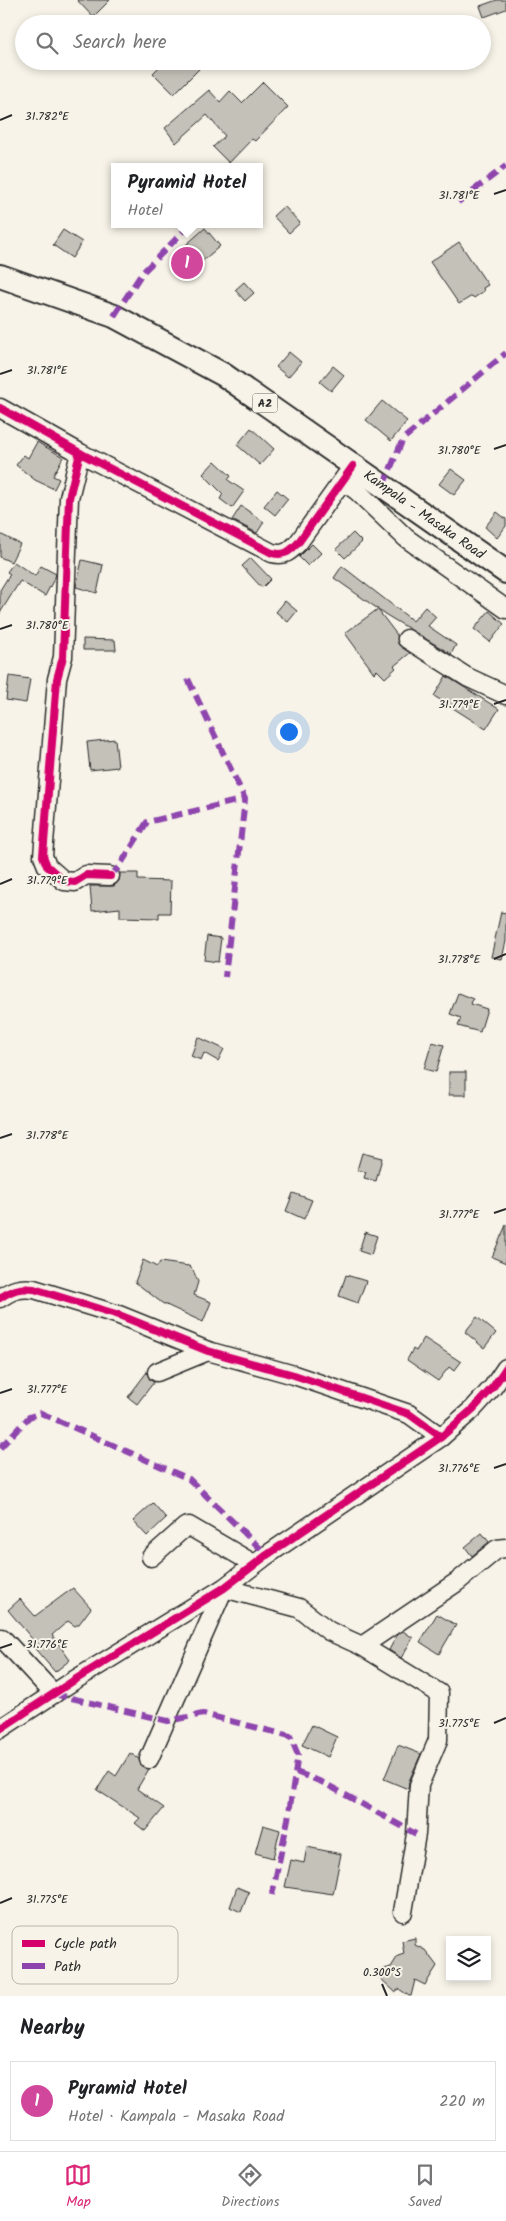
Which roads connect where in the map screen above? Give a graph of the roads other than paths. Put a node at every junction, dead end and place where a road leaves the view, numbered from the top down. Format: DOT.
graph roads {
  1 [pos="0,276"];
  2 [pos="0,408"];
  3 [pos="80,453"];
  4 [pos="347,475"];
  5 [pos="506,572"];
  6 [pos="506,609"];
  7 [pos="407,639"];
  8 [pos="506,695"];
  9 [pos="110,876"];
  10 [pos="0,1298"];
  11 [pos="208,1351"];
  12 [pos="506,1368"];
  13 [pos="157,1372"];
  14 [pos="441,1436"];
  15 [pos="506,1548"];
  16 [pos="151,1557"];
  17 [pos="254,1564"];
  18 [pos="224,1588"];
  19 [pos="2,1638"];
  20 [pos="362,1646"];
  21 [pos="54,1694"];
  22 [pos="0,1729"];
  23 [pos="149,1759"];
  24 [pos="403,1912"];
  1 -- 4 [label="main road, Kampala - Masaka Road / A2"];
  2 -- 3 [label="street"];
  3 -- 4 [label="street"];
  3 -- 9 [label="street"];
  4 -- 5 [label="main road, Kampala - Masaka Road / A2"];
  4 -- 6 [label="street"];
  7 -- 8 [label="street"];
  10 -- 11 [label="street"];
  11 -- 13 [label="street"];
  11 -- 14 [label="street"];
  12 -- 14 [label="street"];
  14 -- 17 [label="street"];
  15 -- 20 [label="street"];
  16 -- 17 [label="street"];
  17 -- 18 [label="street"];
  18 -- 20 [label="street"];
  18 -- 21 [label="street"];
  18 -- 23 [label="street"];
  19 -- 21 [label="street"];
  20 -- 24 [label="street"];
  21 -- 22 [label="street"];
}
